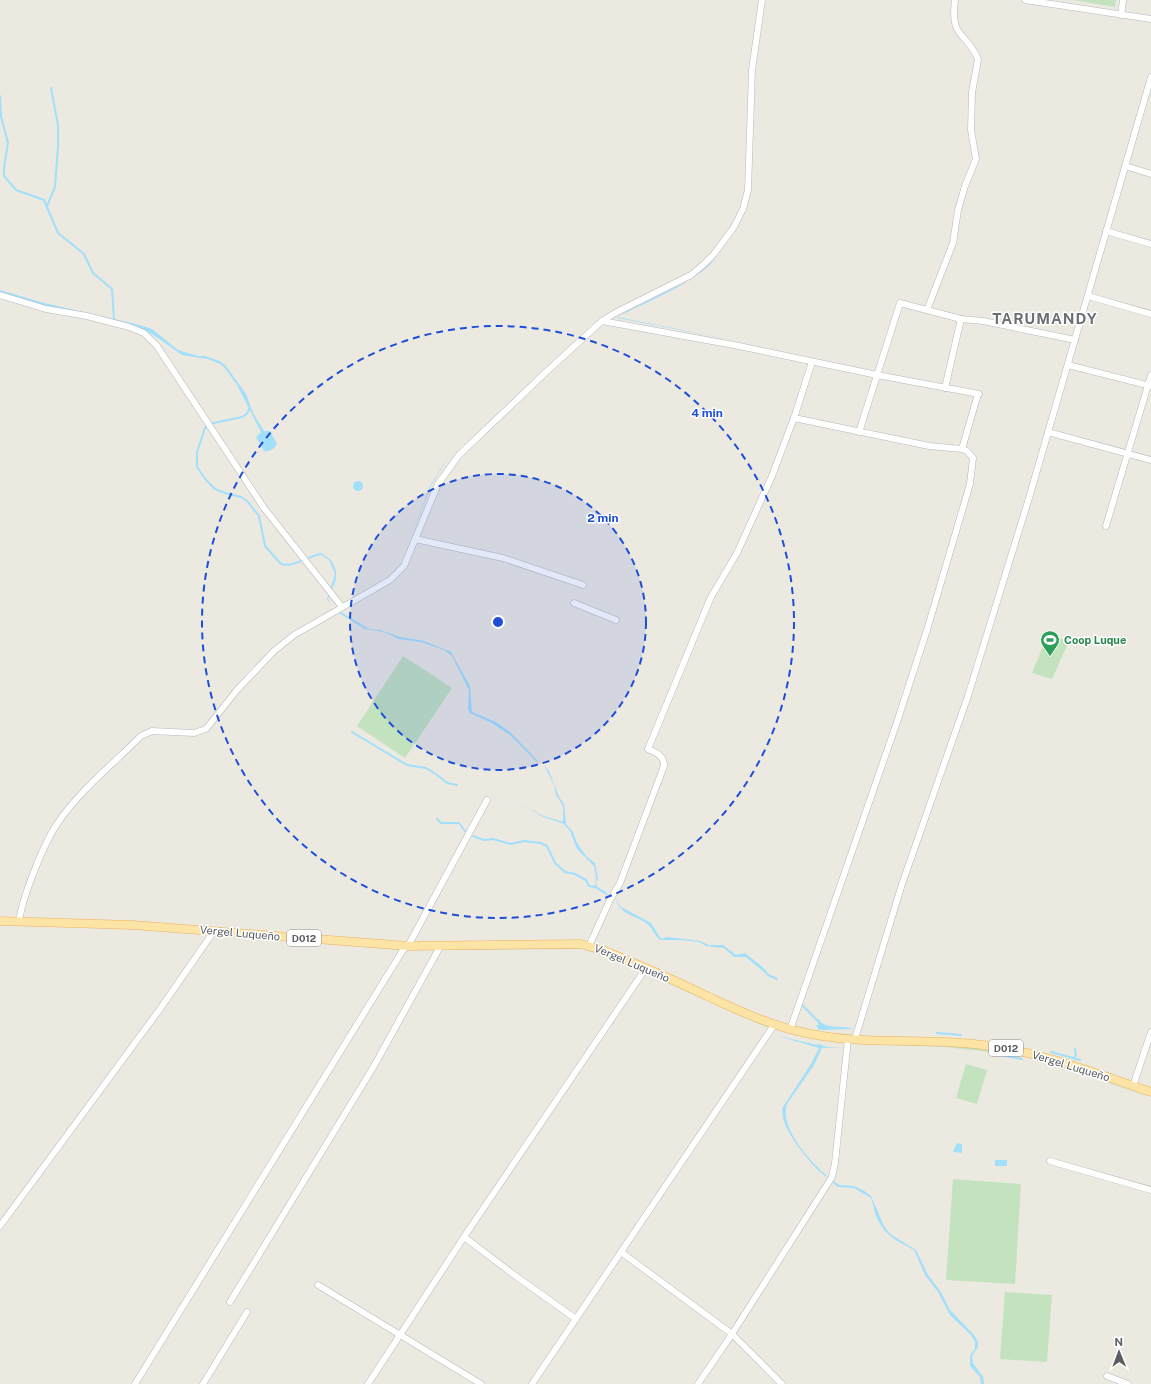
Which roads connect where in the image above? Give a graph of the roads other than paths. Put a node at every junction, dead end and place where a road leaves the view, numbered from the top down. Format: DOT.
graph roads {
  1 [pos="762,0"];
  2 [pos="955,0"];
  3 [pos="1025,0"];
  4 [pos="1123,0"];
  5 [pos="1121,15"];
  6 [pos="1151,19"];
  7 [pos="1151,77"];
  8 [pos="1148,98"];
  9 [pos="1125,166"];
  10 [pos="1151,174"];
  11 [pos="1106,231"];
  12 [pos="1151,244"];
  13 [pos="0,295"];
  14 [pos="1088,296"];
  15 [pos="928,310"];
  16 [pos="1151,314"];
  17 [pos="961,319"];
  18 [pos="602,321"];
  19 [pos="1075,340"];
  20 [pos="812,362"];
  21 [pos="1068,364"];
  22 [pos="877,375"];
  23 [pos="1151,375"];
  24 [pos="1150,385"];
  25 [pos="945,388"];
  26 [pos="794,418"];
  27 [pos="859,432"];
  28 [pos="1048,432"];
  29 [pos="962,449"];
  30 [pos="1128,454"];
  31 [pos="1151,460"];
  32 [pos="1106,526"];
  33 [pos="415,539"];
  34 [pos="583,585"];
  35 [pos="574,603"];
  36 [pos="342,607"];
  37 [pos="616,620"];
  38 [pos="488,800"];
  39 [pos="0,921"];
  40 [pos="19,921"];
  41 [pos="214,931"];
  42 [pos="442,945"];
  43 [pos="408,946"];
  44 [pos="589,946"];
  45 [pos="646,968"];
  46 [pos="774,1025"];
  47 [pos="790,1030"];
  48 [pos="1151,1032"];
  49 [pos="851,1039"];
  50 [pos="1135,1081"];
  51 [pos="1151,1092"];
  52 [pos="1050,1161"];
  53 [pos="1151,1190"];
  54 [pos="0,1226"];
  55 [pos="464,1237"];
  56 [pos="621,1252"];
  57 [pos="318,1285"];
  58 [pos="230,1302"];
  59 [pos="247,1312"];
  60 [pos="576,1319"];
  61 [pos="732,1334"];
  62 [pos="400,1335"];
  63 [pos="1107,1376"];
  64 [pos="136,1384"];
  65 [pos="203,1384"];
  66 [pos="368,1384"];
  67 [pos="481,1384"];
  68 [pos="532,1384"];
  69 [pos="698,1384"];
  70 [pos="782,1384"];
  71 [pos="1128,1384"];
  1 -- 18 [label="street"];
  2 -- 15 [label="street"];
  3 -- 5 [label="street"];
  4 -- 5 [label="street"];
  5 -- 6 [label="street"];
  7 -- 8 [label="street"];
  8 -- 9 [label="street"];
  9 -- 10 [label="street"];
  9 -- 11 [label="street"];
  11 -- 12 [label="street"];
  11 -- 14 [label="street"];
  13 -- 36 [label="street"];
  14 -- 16 [label="street"];
  14 -- 19 [label="street"];
  15 -- 17 [label="street"];
  15 -- 22 [label="street"];
  17 -- 19 [label="street"];
  17 -- 25 [label="street"];
  18 -- 20 [label="street"];
  18 -- 33 [label="street"];
  19 -- 21 [label="street"];
  20 -- 22 [label="street"];
  20 -- 26 [label="street"];
  21 -- 24 [label="street"];
  21 -- 28 [label="street"];
  22 -- 25 [label="street"];
  22 -- 27 [label="street"];
  23 -- 24 [label="street"];
  24 -- 30 [label="street"];
  25 -- 29 [label="street"];
  26 -- 27 [label="street"];
  26 -- 44 [label="street"];
  27 -- 29 [label="street"];
  28 -- 30 [label="street"];
  28 -- 49 [label="street"];
  29 -- 47 [label="street"];
  30 -- 31 [label="street"];
  30 -- 32 [label="street"];
  33 -- 34 [label="street"];
  33 -- 36 [label="street"];
  35 -- 37 [label="street"];
  36 -- 40 [label="street"];
  38 -- 43 [label="street"];
  39 -- 40 [label="main road, Vergel Luqueño / D012"];
  40 -- 41 [label="main road, Vergel Luqueño / D012"];
  41 -- 43 [label="main road, Vergel Luqueño / D012"];
  41 -- 54 [label="street"];
  42 -- 43 [label="main road, Vergel Luqueño / D012"];
  42 -- 44 [label="main road, Vergel Luqueño / D012"];
  42 -- 58 [label="street"];
  43 -- 64 [label="street"];
  44 -- 45 [label="main road, Vergel Luqueño / D012"];
  45 -- 46 [label="main road, Vergel Luqueño / D012"];
  45 -- 55 [label="street"];
  46 -- 47 [label="main road, Vergel Luqueño / D012"];
  46 -- 56 [label="street"];
  47 -- 49 [label="main road, Vergel Luqueño / D012"];
  48 -- 50 [label="street"];
  49 -- 50 [label="main road, Vergel Luqueño / D012"];
  49 -- 61 [label="street"];
  50 -- 51 [label="main road, Vergel Luqueño / D012"];
  52 -- 53 [label="street"];
  55 -- 60 [label="street"];
  55 -- 62 [label="street"];
  56 -- 60 [label="street"];
  56 -- 61 [label="street"];
  57 -- 62 [label="street"];
  59 -- 65 [label="street"];
  60 -- 68 [label="street"];
  61 -- 69 [label="street"];
  61 -- 70 [label="street"];
  62 -- 66 [label="street"];
  62 -- 67 [label="street"];
  63 -- 71 [label="street"];
}
